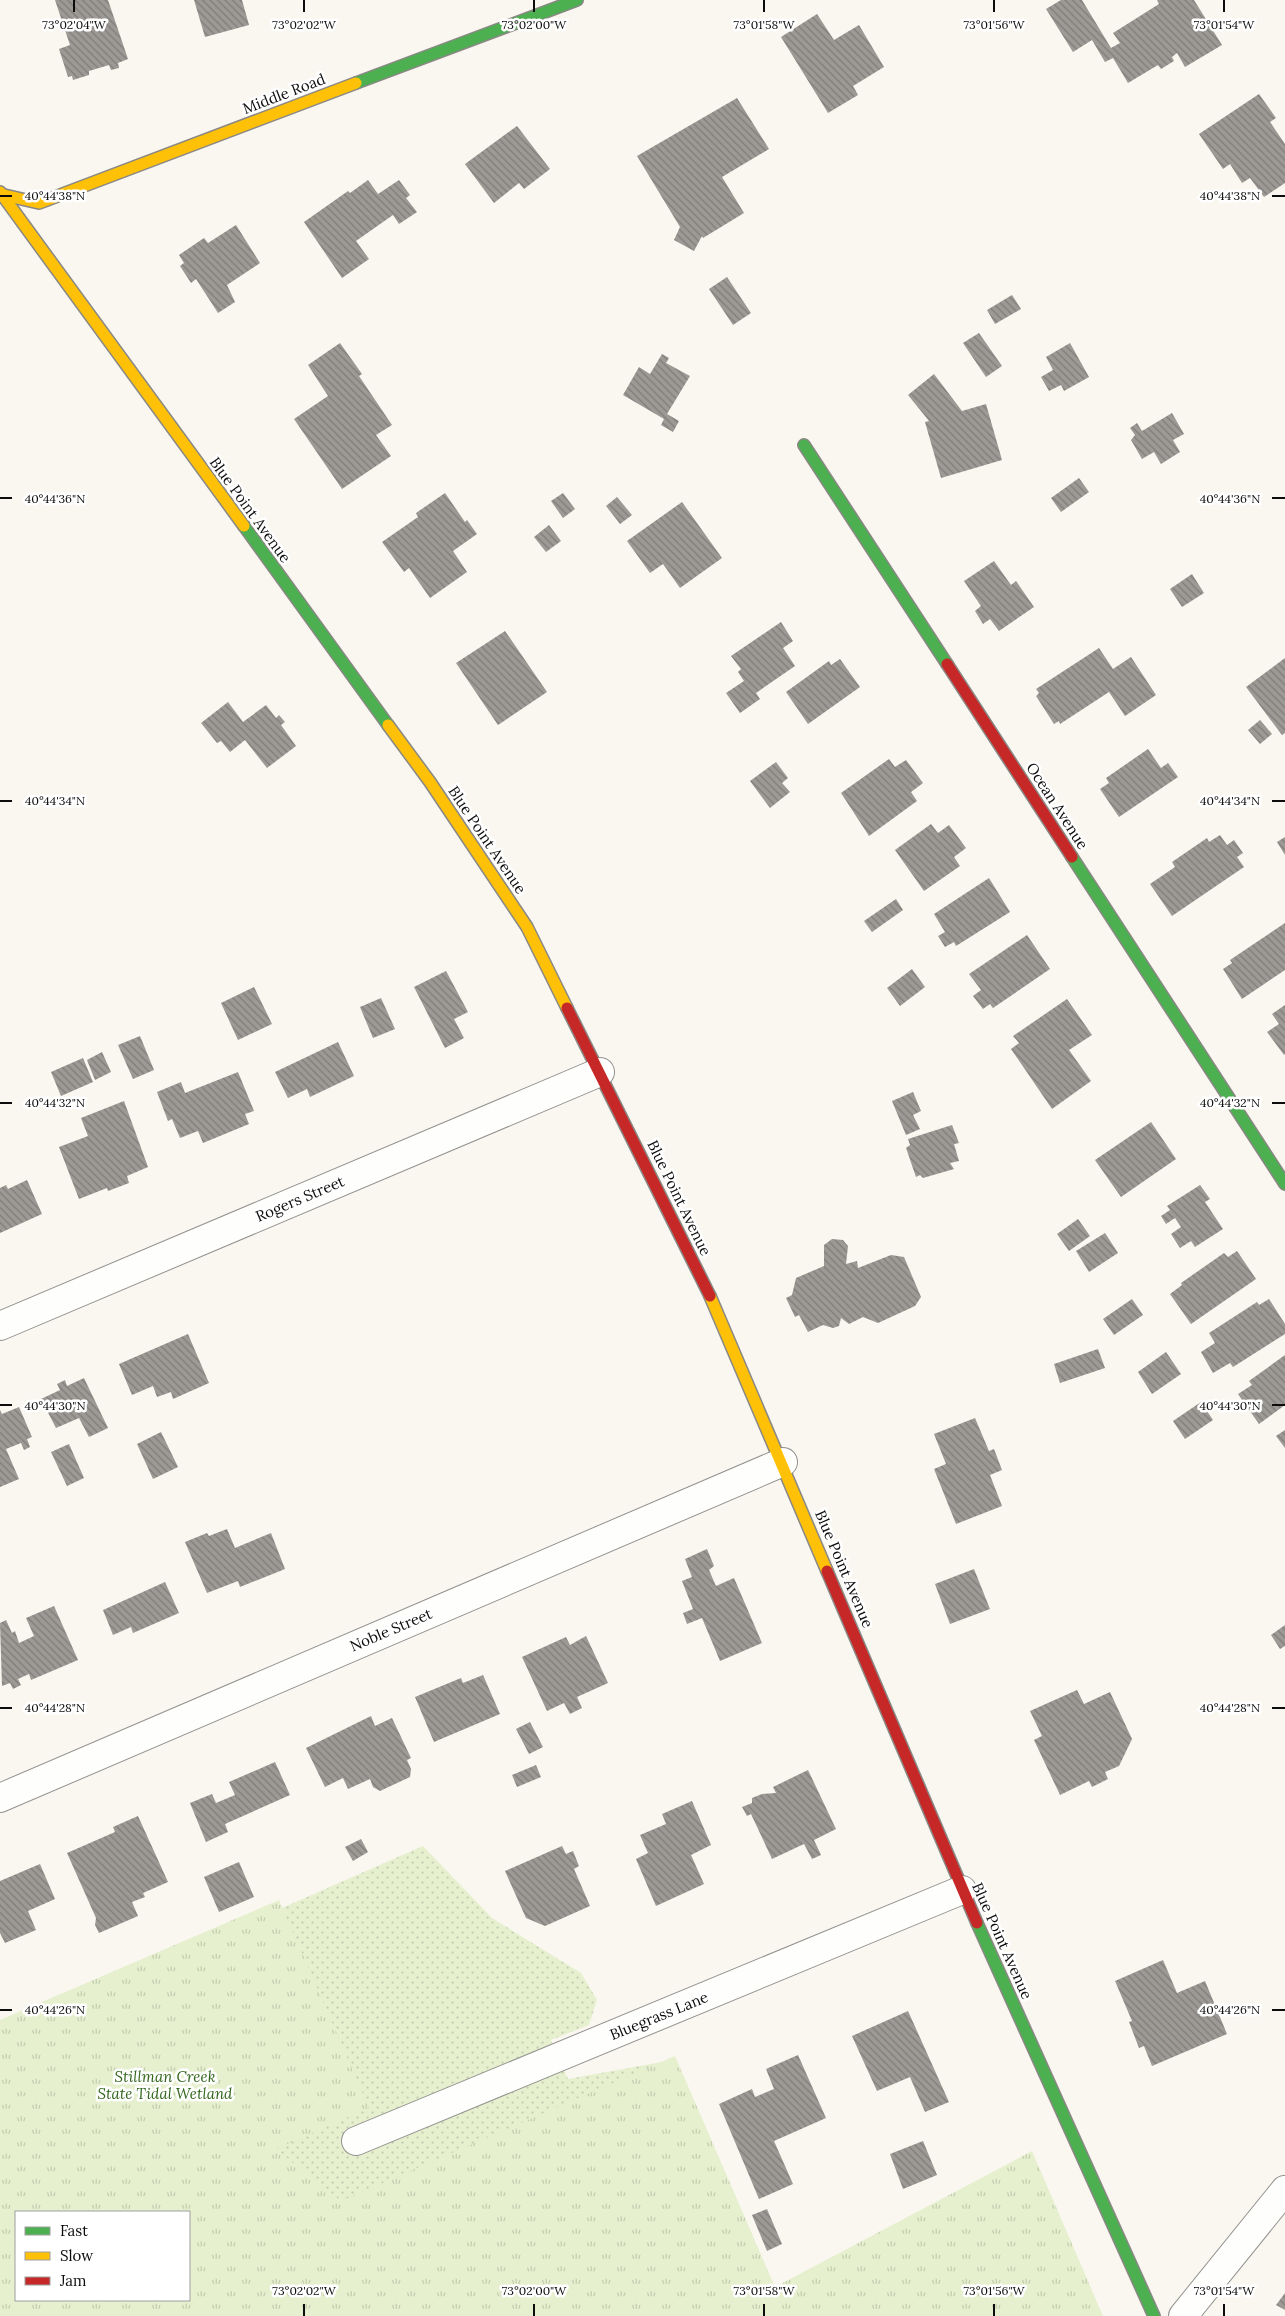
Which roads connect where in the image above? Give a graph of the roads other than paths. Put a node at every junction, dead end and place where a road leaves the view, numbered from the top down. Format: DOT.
graph roads {
  1 [pos="577,0"];
  2 [pos="0,193"];
  3 [pos="804,445"];
  4 [pos="600,1072"];
  5 [pos="1285,1184"];
  6 [pos="0,1326"];
  7 [pos="783,1462"];
  8 [pos="0,1798"];
  9 [pos="962,1890"];
  10 [pos="356,2141"];
  11 [pos="1285,2190"];
  12 [pos="1154,2316"];
  13 [pos="1183,2316"];
  1 -- 2 [label="street, Middle Road"];
  2 -- 4 [label="street, Blue Point Avenue"];
  3 -- 5 [label="street, Ocean Avenue"];
  4 -- 6 [label="street, Rogers Street"];
  4 -- 7 [label="street, Blue Point Avenue"];
  7 -- 8 [label="street, Noble Street"];
  7 -- 9 [label="street, Blue Point Avenue"];
  9 -- 10 [label="street, Bluegrass Lane"];
  9 -- 12 [label="street, Blue Point Avenue"];
  11 -- 13 [label="street"];
}
